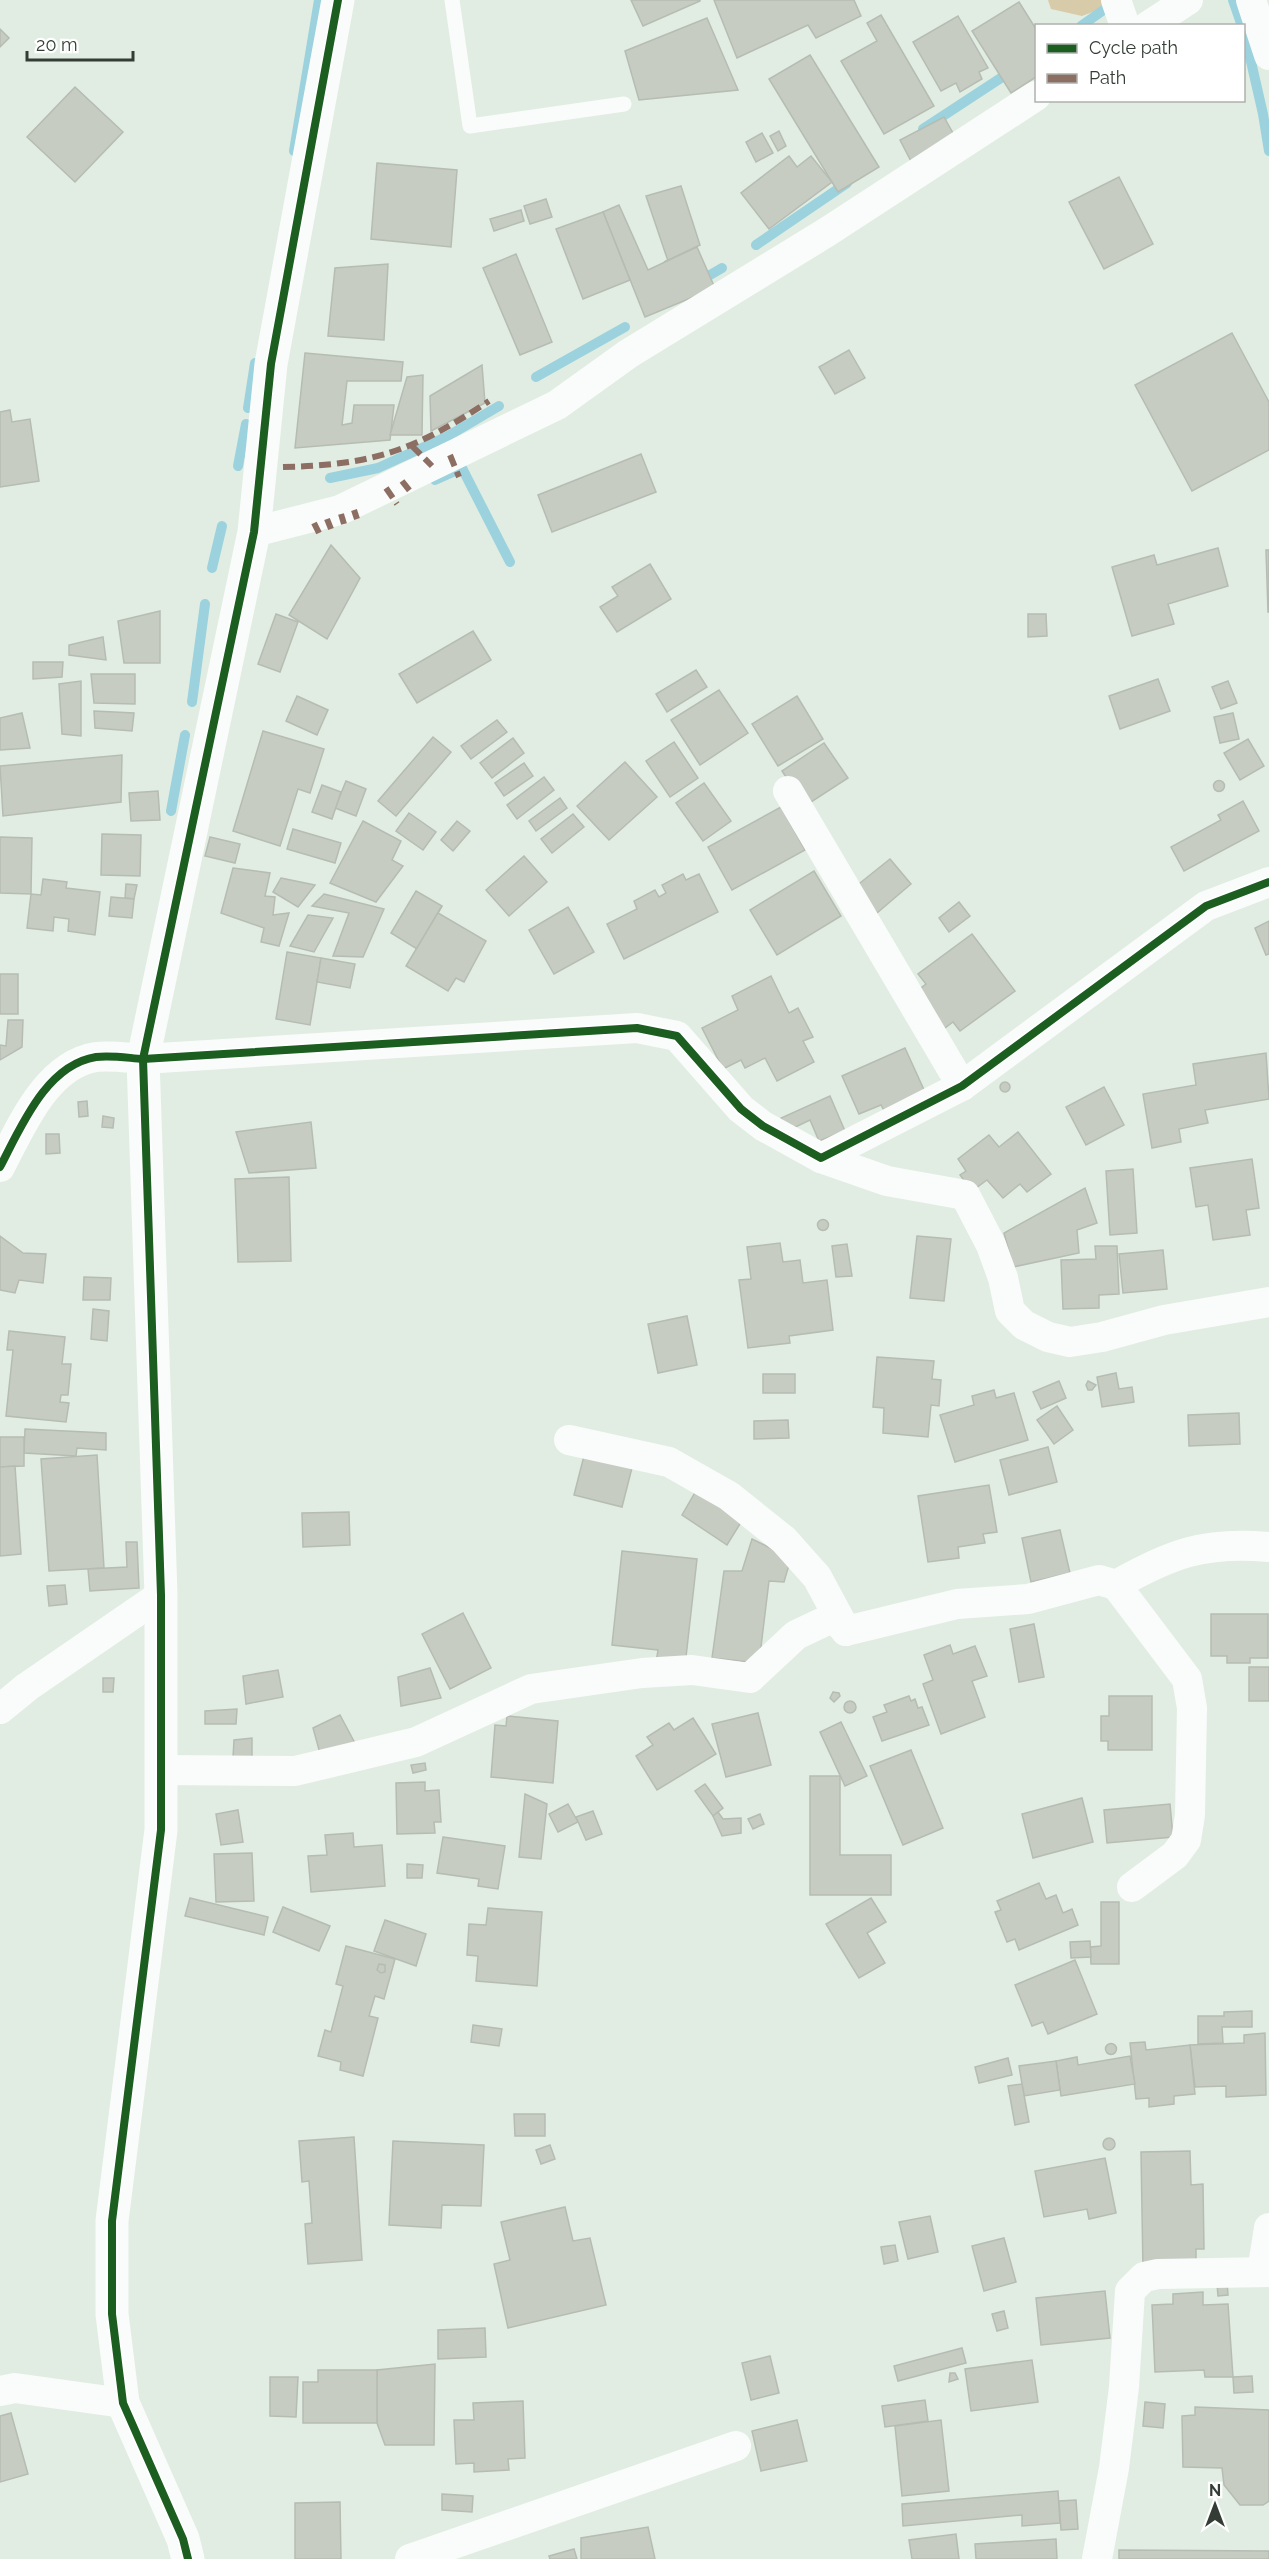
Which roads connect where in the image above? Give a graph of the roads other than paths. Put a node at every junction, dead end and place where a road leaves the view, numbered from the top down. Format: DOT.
graph roads {
  1 [pos="338,0"];
  2 [pos="452,0"];
  3 [pos="1116,0"];
  4 [pos="1188,0"];
  5 [pos="1251,0"];
  6 [pos="1124,24"];
  7 [pos="1151,24"];
  8 [pos="1269,55"];
  9 [pos="1035,97"];
  10 [pos="624,104"];
  11 [pos="254,532"];
  12 [pos="788,791"];
  13 [pos="1269,882"];
  14 [pos="143,1059"];
  15 [pos="962,1086"];
  16 [pos="822,1158"];
  17 [pos="0,1167"];
  18 [pos="1269,1302"];
  19 [pos="569,1440"];
  20 [pos="1269,1547"];
  21 [pos="1116,1585"];
  22 [pos="161,1595"];
  23 [pos="846,1631"];
  24 [pos="0,1709"];
  25 [pos="161,1770"];
  26 [pos="1132,1887"];
  27 [pos="1269,2228"];
  28 [pos="1266,2272"];
  29 [pos="0,2391"];
  30 [pos="123,2403"];
  31 [pos="736,2446"];
  32 [pos="188,2559"];
  33 [pos="410,2559"];
  34 [pos="1097,2559"];
  1 -- 11 [label="street"];
  2 -- 10 [label="lane"];
  3 -- 6 [label="street"];
  4 -- 7 [label="street"];
  5 -- 8 [label="street"];
  9 -- 11 [label="street"];
  11 -- 14 [label="street"];
  12 -- 15 [label="street"];
  13 -- 15 [label="street"];
  14 -- 16 [label="street"];
  14 -- 17 [label="street"];
  14 -- 22 [label="street"];
  15 -- 16 [label="street"];
  16 -- 18 [label="street"];
  19 -- 23 [label="street"];
  20 -- 21 [label="street"];
  21 -- 23 [label="street"];
  21 -- 26 [label="street"];
  22 -- 24 [label="street"];
  22 -- 25 [label="street"];
  23 -- 25 [label="street"];
  25 -- 30 [label="street"];
  27 -- 28 [label="street"];
  28 -- 34 [label="street"];
  29 -- 30 [label="street"];
  30 -- 32 [label="street"];
  31 -- 33 [label="street"];
}
